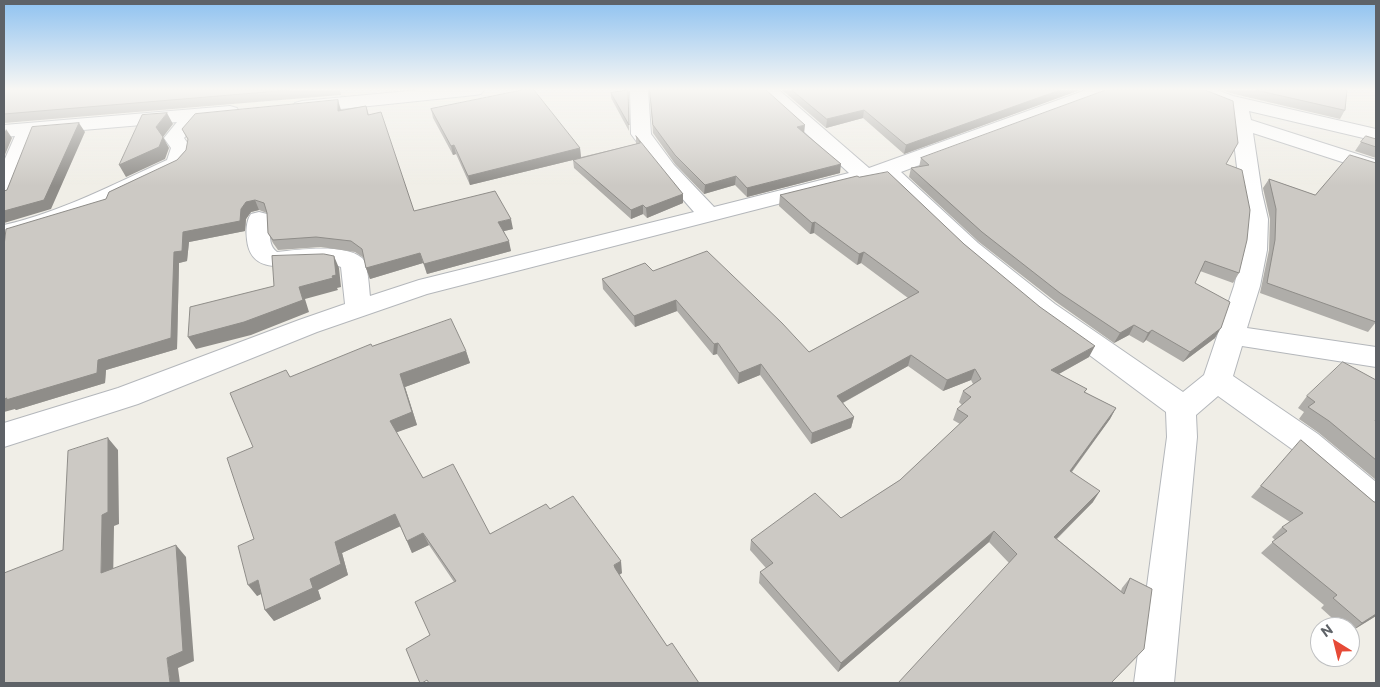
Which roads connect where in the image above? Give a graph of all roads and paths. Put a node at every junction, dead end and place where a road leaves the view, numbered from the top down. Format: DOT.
graph roads {
  1 [pos="116,122"];
  2 [pos="188,122"];
  3 [pos="640,122"];
  4 [pos="810,122"];
  5 [pos="1002,122"];
  6 [pos="1322,122"];
  7 [pos="1241,123"];
  8 [pos="28,129"];
  9 [pos="4,131"];
  10 [pos="1376,135"];
  11 [pos="1376,167"];
  12 [pos="876,173"];
  13 [pos="4,194"];
  14 [pos="710,216"];
  15 [pos="259,219"];
  16 [pos="4,220"];
  17 [pos="30,226"];
  18 [pos="4,232"];
  19 [pos="359,308"];
  20 [pos="1230,335"];
  21 [pos="1376,357"];
  22 [pos="1217,380"];
  23 [pos="1181,411"];
  24 [pos="4,435"];
  25 [pos="1376,501"];
  26 [pos="1154,683"];
  1 -- 8 [label="street"];
  2 -- 17 [label="street"];
  3 -- 14 [label="street"];
  4 -- 12 [label="street"];
  5 -- 12 [label="street"];
  6 -- 10 [label="street"];
  7 -- 11 [label="street"];
  7 -- 20 [label="street"];
  8 -- 9 [label="street"];
  8 -- 13 [label="street"];
  12 -- 14 [label="street"];
  12 -- 23 [label="street"];
  14 -- 19 [label="street"];
  15 -- 19 [label="street"];
  16 -- 17 [label="street"];
  17 -- 18 [label="street"];
  19 -- 24 [label="street"];
  20 -- 21 [label="street"];
  20 -- 22 [label="street"];
  22 -- 23 [label="street"];
  22 -- 25 [label="street"];
  23 -- 26 [label="street"];
}
